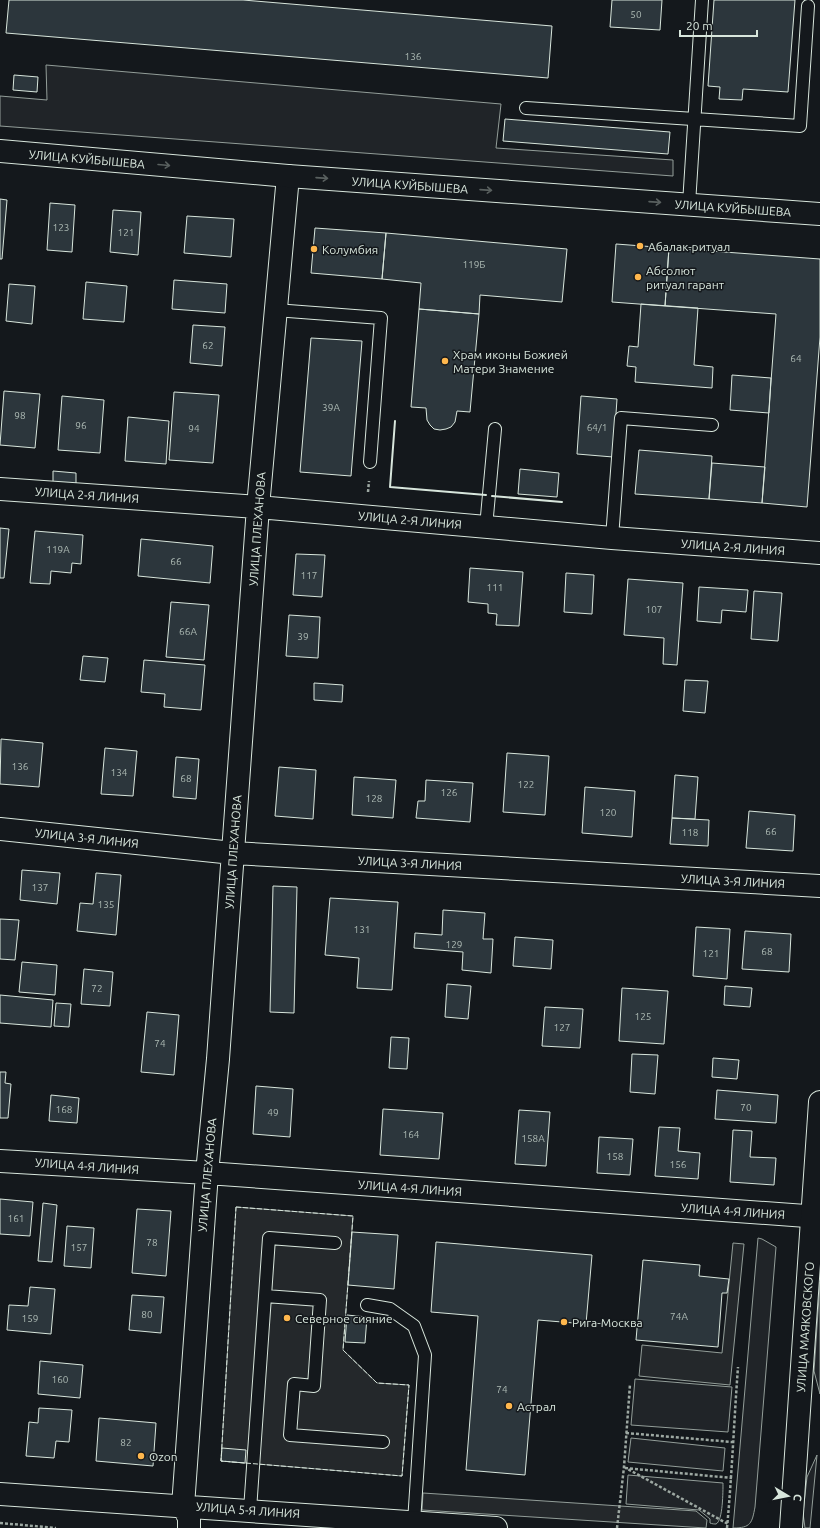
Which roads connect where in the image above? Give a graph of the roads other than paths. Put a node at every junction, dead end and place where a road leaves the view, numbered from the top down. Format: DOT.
graph roads {
  1 [pos="702,0"];
  2 [pos="808,6"];
  3 [pos="526,108"];
  4 [pos="694,119"];
  5 [pos="0,151"];
  6 [pos="288,176"];
  7 [pos="689,204"];
  8 [pos="820,214"];
  9 [pos="275,310"];
  10 [pos="712,424"];
  11 [pos="494,429"];
  12 [pos="370,462"];
  13 [pos="0,489"];
  14 [pos="258,507"];
  15 [pos="486,527"];
  16 [pos="612,538"];
  17 [pos="820,553"];
  18 [pos="0,829"];
  19 [pos="233,853"];
  20 [pos="820,886"];
  21 [pos="820,1102"];
  22 [pos="0,1161"];
  23 [pos="207,1173"];
  24 [pos="816,1216"];
  25 [pos="335,1243"];
  26 [pos="265,1296"];
  27 [pos="367,1305"];
  28 [pos="383,1442"];
  29 [pos="0,1494"];
  30 [pos="183,1506"];
  31 [pos="250,1510"];
  32 [pos="414,1522"];
  33 [pos="189,1528"];
  34 [pos="496,1528"];
  35 [pos="791,1528"];
  1 -- 4 [label="lane"];
  2 -- 4 [label="lane"];
  3 -- 4 [label="lane"];
  4 -- 7 [label="lane"];
  5 -- 6 [label="street, УЛИЦА КУЙБЫШЕВА, one-way"];
  6 -- 7 [label="street, УЛИЦА КУЙБЫШЕВА, one-way"];
  6 -- 9 [label="street, УЛИЦА ПЛЕХАНОВА"];
  7 -- 8 [label="street, УЛИЦА КУЙБЫШЕВА"];
  9 -- 12 [label="lane"];
  9 -- 14 [label="street, УЛИЦА ПЛЕХАНОВА"];
  10 -- 16 [label="lane"];
  11 -- 15 [label="lane"];
  13 -- 14 [label="street, УЛИЦА 2-Я ЛИНИЯ"];
  14 -- 15 [label="street, УЛИЦА 2-Я ЛИНИЯ"];
  14 -- 19 [label="street, УЛИЦА ПЛЕХАНОВА"];
  15 -- 16 [label="street, УЛИЦА 2-Я ЛИНИЯ"];
  16 -- 17 [label="street, УЛИЦА 2-Я ЛИНИЯ"];
  18 -- 19 [label="street, УЛИЦА 3-Я ЛИНИЯ"];
  19 -- 20 [label="street, УЛИЦА 3-Я ЛИНИЯ"];
  19 -- 23 [label="street, УЛИЦА ПЛЕХАНОВА"];
  21 -- 24 [label="street, УЛИЦА МАЯКОВСКОГО"];
  22 -- 23 [label="street, УЛИЦА 4-Я ЛИНИЯ"];
  23 -- 24 [label="street, УЛИЦА 4-Я ЛИНИЯ"];
  23 -- 30 [label="street, УЛИЦА ПЛЕХАНОВА"];
  24 -- 35 [label="street, УЛИЦА МАЯКОВСКОГО"];
  25 -- 26 [label="lane"];
  26 -- 28 [label="lane"];
  26 -- 31 [label="lane"];
  27 -- 32 [label="lane"];
  29 -- 30 [label="street, УЛИЦА 5-Я ЛИНИЯ"];
  30 -- 31 [label="street, УЛИЦА 5-Я ЛИНИЯ"];
  30 -- 33 [label="street, УЛИЦА ПЛЕХАНОВА"];
  31 -- 32 [label="street, УЛИЦА 5-Я ЛИНИЯ"];
  32 -- 34 [label="street, УЛИЦА 5-Я ЛИНИЯ"];
}
